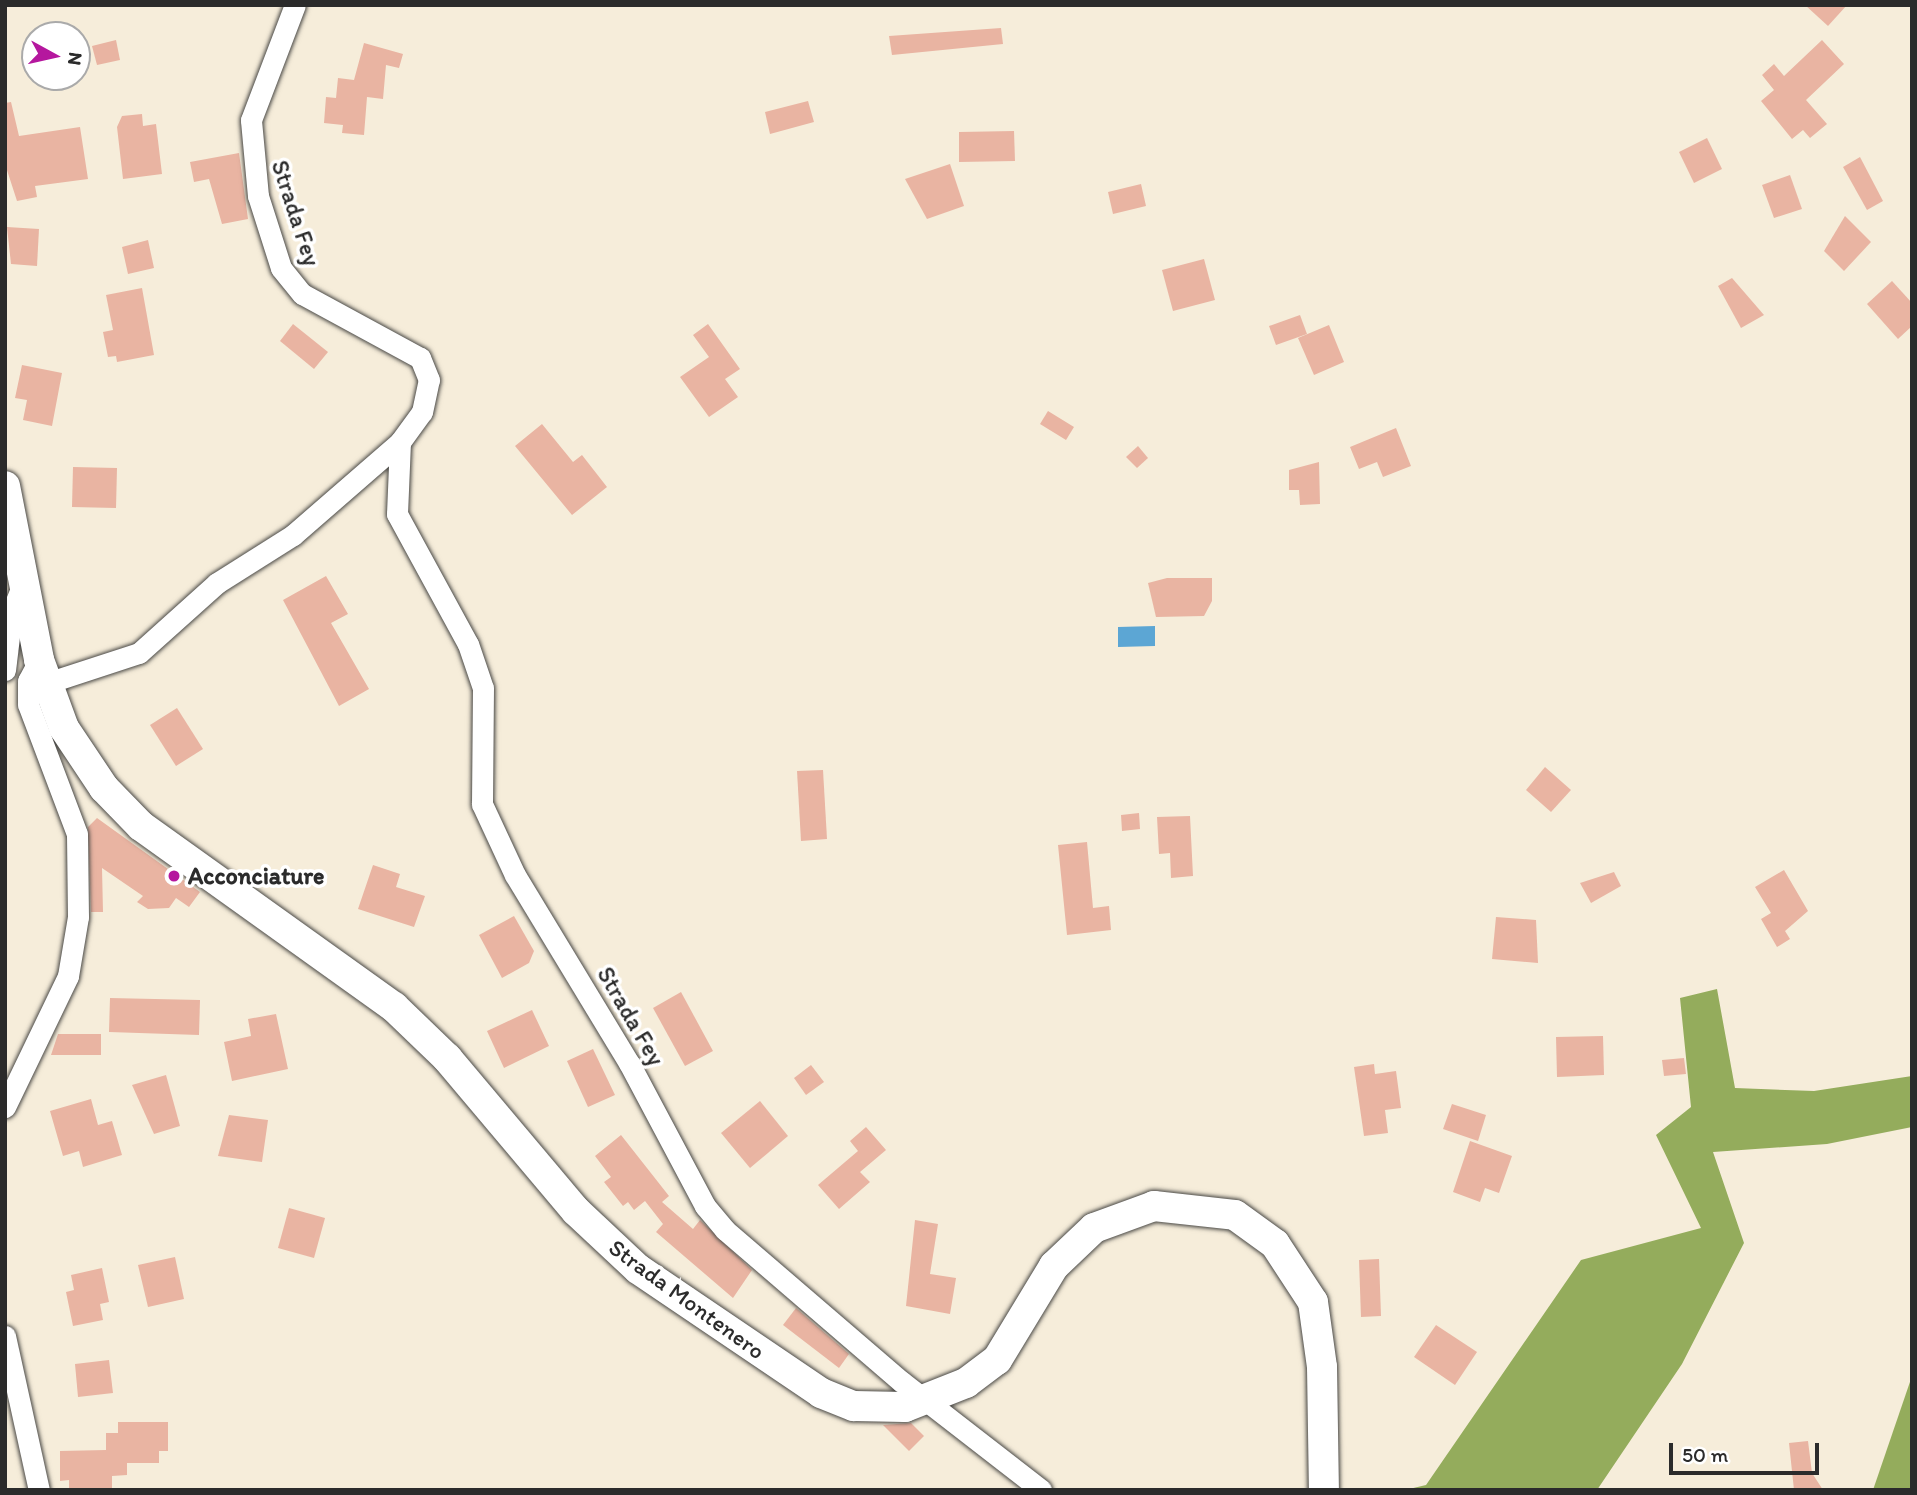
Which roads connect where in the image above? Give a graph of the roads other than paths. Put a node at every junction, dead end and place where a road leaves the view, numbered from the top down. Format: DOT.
graph roads {
  1 [pos="295,5"];
  2 [pos="400,442"];
  3 [pos="5,486"];
  4 [pos="24,582"];
  5 [pos="5,670"];
  6 [pos="43,671"];
  7 [pos="5,1107"];
  8 [pos="5,1336"];
  9 [pos="929,1402"];
  10 [pos="38,1490"];
  11 [pos="1041,1490"];
  12 [pos="1324,1490"];
  1 -- 2 [label="street, Strada Fey"];
  2 -- 6 [label="street, Strada Fey"];
  2 -- 9 [label="street, Strada Fey"];
  3 -- 4 [label="main road, Strada Montenero"];
  4 -- 5 [label="street"];
  4 -- 6 [label="main road, Strada Montenero"];
  6 -- 7 [label="street"];
  6 -- 9 [label="main road, Strada Montenero"];
  8 -- 10 [label="street"];
  9 -- 11 [label="street, Strada Fey"];
  9 -- 12 [label="main road, Strada Montenero"];
}
